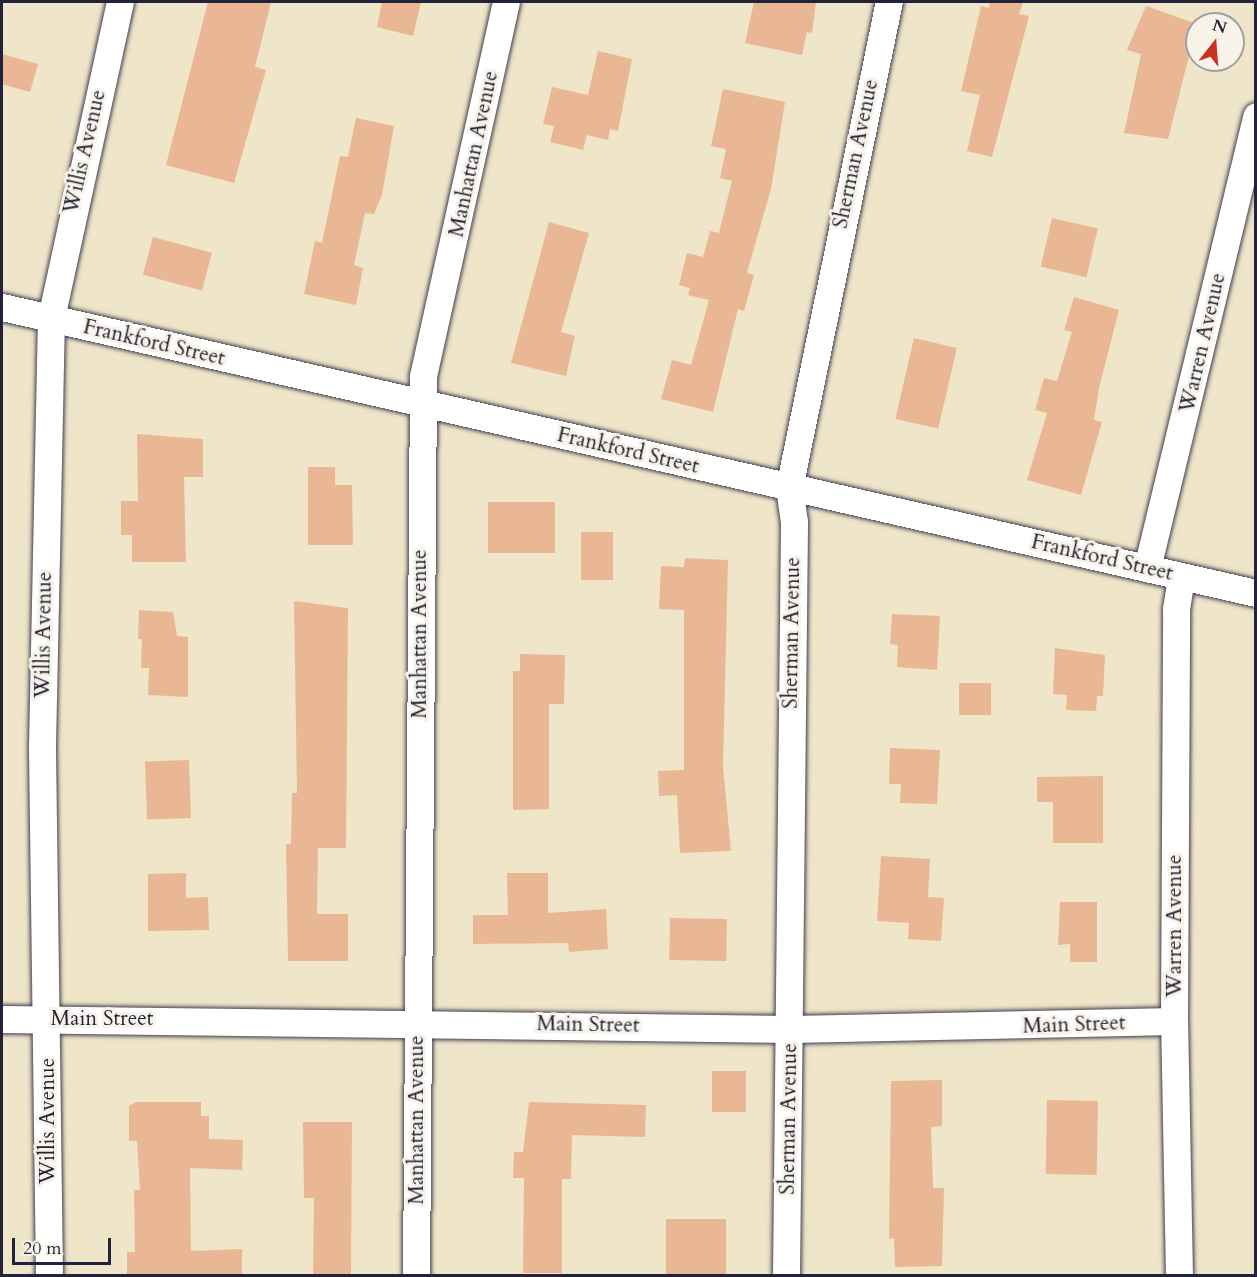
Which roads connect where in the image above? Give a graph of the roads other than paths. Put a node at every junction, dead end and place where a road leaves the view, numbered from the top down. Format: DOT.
graph roads {
  1 [pos="120,2"];
  2 [pos="507,2"];
  3 [pos="889,2"];
  4 [pos="1256,116"];
  5 [pos="2,307"];
  6 [pos="51,318"];
  7 [pos="422,405"];
  8 [pos="789,488"];
  9 [pos="1147,568"];
  10 [pos="1181,576"];
  11 [pos="1256,593"];
  12 [pos="2,1018"];
  13 [pos="48,1019"];
  14 [pos="1174,1021"];
  15 [pos="417,1022"];
  16 [pos="791,1029"];
  17 [pos="48,1275"];
  18 [pos="416,1275"];
  19 [pos="786,1275"];
  20 [pos="1179,1275"];
  1 -- 6 [label="street, Willis Avenue"];
  2 -- 7 [label="street, Manhattan Avenue"];
  3 -- 8 [label="street, Sherman Avenue"];
  4 -- 9 [label="street, Warren Avenue"];
  5 -- 6 [label="street, Frankford Street"];
  6 -- 7 [label="street, Frankford Street"];
  6 -- 13 [label="street, Willis Avenue"];
  7 -- 8 [label="street, Frankford Street"];
  7 -- 15 [label="street, Manhattan Avenue"];
  8 -- 9 [label="street, Frankford Street"];
  8 -- 16 [label="street, Sherman Avenue"];
  9 -- 10 [label="street, Frankford Street"];
  10 -- 11 [label="street, Frankford Street"];
  10 -- 14 [label="street, Warren Avenue"];
  12 -- 13 [label="street, Main Street"];
  13 -- 15 [label="street, Main Street"];
  13 -- 17 [label="street, Willis Avenue"];
  14 -- 16 [label="street, Main Street"];
  14 -- 20 [label="street, Warren Avenue"];
  15 -- 16 [label="street, Main Street"];
  15 -- 18 [label="street, Manhattan Avenue"];
  16 -- 19 [label="street, Sherman Avenue"];
}
